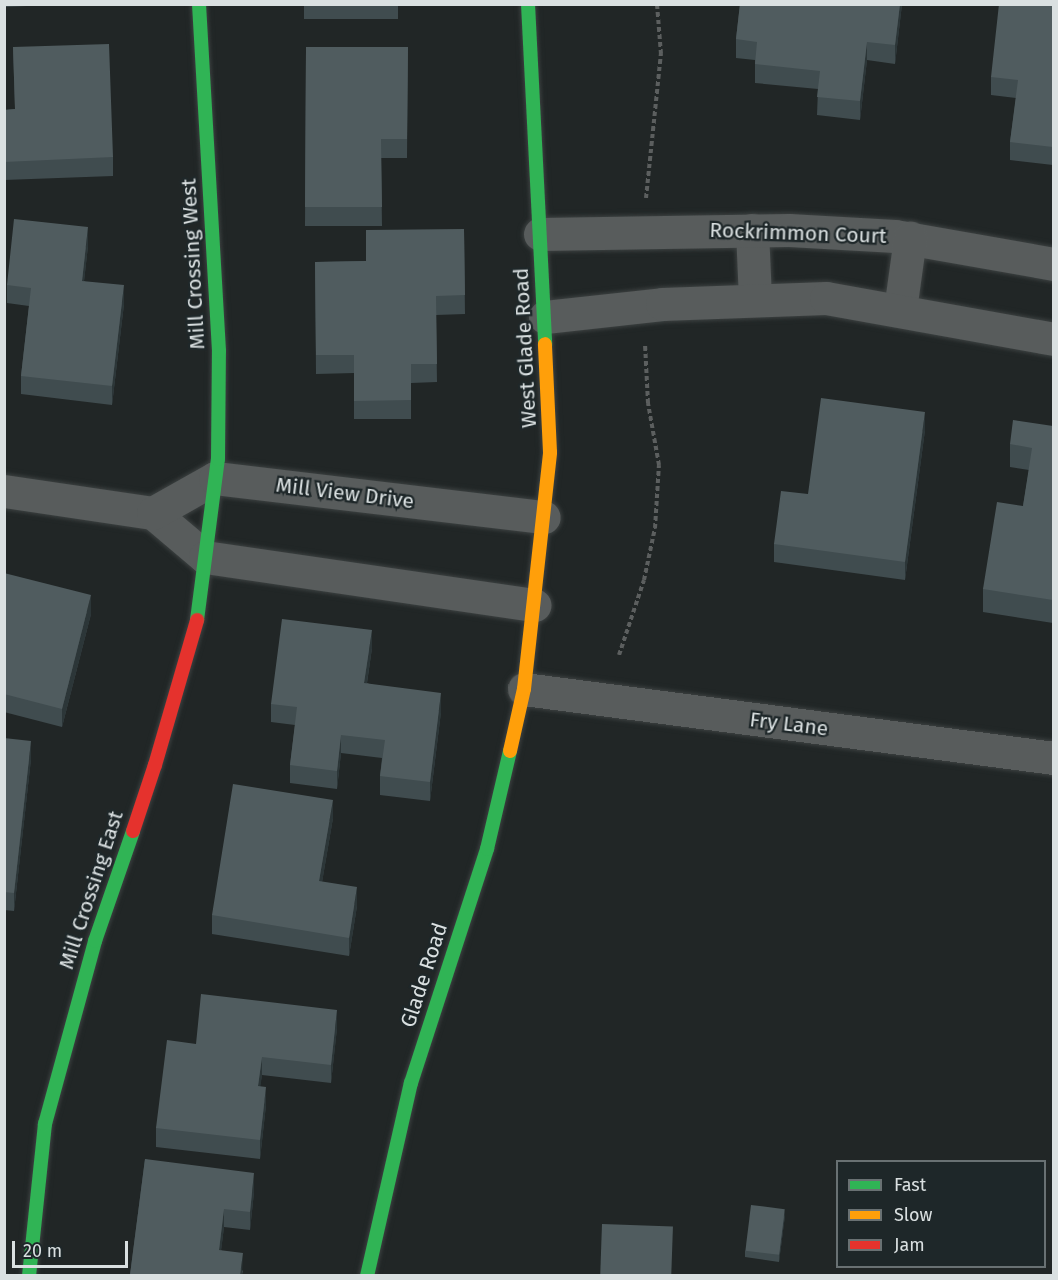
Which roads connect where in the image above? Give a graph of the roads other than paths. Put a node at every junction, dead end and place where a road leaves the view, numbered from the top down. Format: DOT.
graph roads {
  1 [pos="199,4"];
  2 [pos="528,4"];
  3 [pos="752,230"];
  4 [pos="540,234"];
  5 [pos="910,238"];
  6 [pos="1053,264"];
  7 [pos="755,300"];
  8 [pos="900,310"];
  9 [pos="545,317"];
  10 [pos="1053,339"];
  11 [pos="215,478"];
  12 [pos="4,491"];
  13 [pos="153,513"];
  14 [pos="544,517"];
  15 [pos="210,521"];
  16 [pos="205,557"];
  17 [pos="535,605"];
  18 [pos="524,689"];
  19 [pos="1053,758"];
  20 [pos="29,1275"];
  21 [pos="367,1275"];
  1 -- 11 [label="main road, Mill Crossing West"];
  2 -- 4 [label="main road, West Glade Road"];
  3 -- 4 [label="street, Rockrimmon Court"];
  3 -- 5 [label="street, Rockrimmon Court"];
  3 -- 7 [label="street"];
  4 -- 9 [label="main road, West Glade Road"];
  5 -- 6 [label="street, Rockrimmon Court"];
  5 -- 8 [label="street"];
  7 -- 8 [label="street"];
  7 -- 9 [label="street"];
  8 -- 10 [label="street"];
  9 -- 14 [label="main road, West Glade Road"];
  11 -- 13 [label="street"];
  11 -- 14 [label="street, Mill View Drive"];
  11 -- 15 [label="main road, Mill Crossing West"];
  12 -- 13 [label="street"];
  13 -- 16 [label="street"];
  14 -- 17 [label="main road, West Glade Road"];
  15 -- 16 [label="main road, Mill Crossing East"];
  16 -- 17 [label="street"];
  16 -- 20 [label="main road, Mill Crossing East"];
  17 -- 18 [label="main road, West Glade Road"];
  18 -- 19 [label="street, Fry Lane"];
  18 -- 21 [label="main road, Glade Road"];
}
